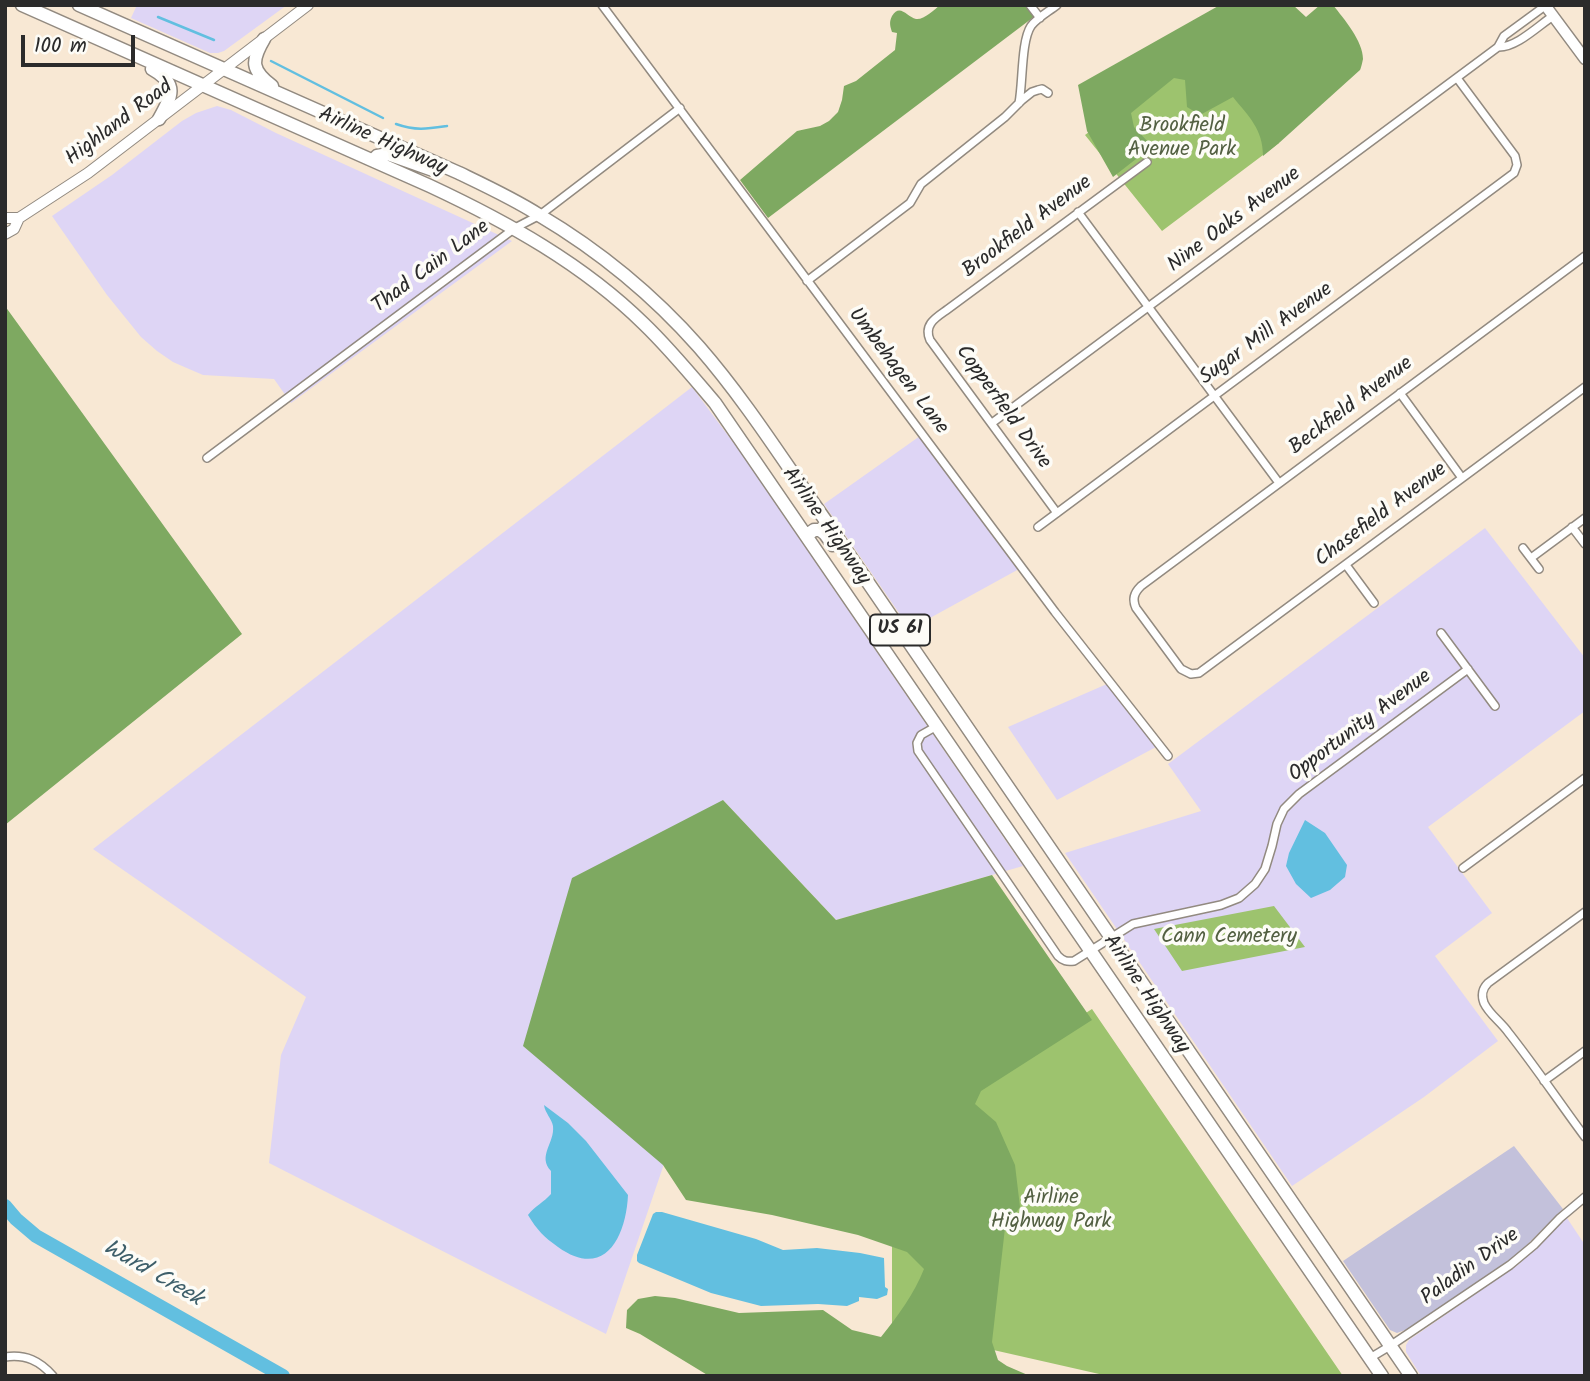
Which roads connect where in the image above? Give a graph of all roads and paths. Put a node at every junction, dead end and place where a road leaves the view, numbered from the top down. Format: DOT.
graph roads {
  1 [pos="22,5"];
  2 [pos="79,5"];
  3 [pos="308,5"];
  4 [pos="602,5"];
  5 [pos="1030,5"];
  6 [pos="1057,5"];
  7 [pos="1545,6"];
  8 [pos="1553,16"];
  9 [pos="1040,18"];
  10 [pos="264,39"];
  11 [pos="1498,47"];
  12 [pos="129,52"];
  13 [pos="1585,59"];
  14 [pos="223,70"];
  15 [pos="1457,78"];
  16 [pos="204,85"];
  17 [pos="1048,93"];
  18 [pos="296,102"];
  19 [pos="1018,103"];
  20 [pos="680,108"];
  21 [pos="159,119"];
  22 [pos="373,160"];
  23 [pos="1147,162"];
  24 [pos="509,197"];
  25 [pos="1078,212"];
  26 [pos="540,215"];
  27 [pos="5,218"];
  28 [pos="19,218"];
  29 [pos="514,228"];
  30 [pos="5,234"];
  31 [pos="1585,256"];
  32 [pos="807,281"];
  33 [pos="1149,307"];
  34 [pos="931,322"];
  35 [pos="1585,387"];
  36 [pos="1400,393"];
  37 [pos="1214,395"];
  38 [pos="992,423"];
  39 [pos="207,458"];
  40 [pos="1462,478"];
  41 [pos="1279,483"];
  42 [pos="1058,513"];
  43 [pos="1585,518"];
  44 [pos="1038,527"];
  45 [pos="1573,527"];
  46 [pos="807,535"];
  47 [pos="1585,544"];
  48 [pos="1522,548"];
  49 [pos="1531,558"];
  50 [pos="1346,565"];
  51 [pos="1539,569"];
  52 [pos="1374,603"];
  53 [pos="1441,633"];
  54 [pos="921,662"];
  55 [pos="1468,669"];
  56 [pos="1199,673"];
  57 [pos="1495,705"];
  58 [pos="937,725"];
  59 [pos="1168,756"];
  60 [pos="1585,778"];
  61 [pos="1462,868"];
  62 [pos="1585,912"];
  63 [pos="1110,938"];
  64 [pos="1091,950"];
  65 [pos="1585,1051"];
  66 [pos="1544,1081"];
  67 [pos="1585,1137"];
  68 [pos="1285,1194"];
  69 [pos="1585,1197"];
  70 [pos="1266,1207"];
  71 [pos="1390,1346"];
  72 [pos="5,1357"];
  73 [pos="1370,1358"];
  74 [pos="54,1376"];
  75 [pos="1382,1376"];
  76 [pos="1410,1376"];
  1 -- 12 [label="highway, Airline Highway / US 61"];
  2 -- 14 [label="highway, Airline Highway / US 61"];
  3 -- 10 [label="main road, Highland Road"];
  4 -- 20 [label="street, Umbehagen Lane"];
  5 -- 9 [label="street"];
  6 -- 9 [label="street"];
  7 -- 8 [label="main road"];
  7 -- 11 [label="street, Nine Oaks Avenue"];
  8 -- 11 [label="street, Nine Oaks Avenue"];
  8 -- 13 [label="main road"];
  9 -- 19 [label="street"];
  10 -- 14 [label="main road, Highland Road"];
  10 -- 18 [label="highway"];
  11 -- 15 [label="street, Nine Oaks Avenue"];
  12 -- 16 [label="highway, Airline Highway / US 61"];
  12 -- 21 [label="highway"];
  14 -- 16 [label="main road, Highland Road"];
  14 -- 18 [label="highway, Airline Highway / US 61"];
  15 -- 33 [label="street, Nine Oaks Avenue"];
  15 -- 37 [label="street, Sugar Mill Avenue"];
  16 -- 21 [label="main road, Highland Road"];
  16 -- 22 [label="highway, Airline Highway / US 61"];
  17 -- 19 [label="street"];
  18 -- 24 [label="highway, Airline Highway / US 61"];
  19 -- 32 [label="street"];
  20 -- 26 [label="street, Thad Cain Lane"];
  20 -- 32 [label="street, Umbehagen Lane"];
  21 -- 28 [label="main road, Highland Road"];
  22 -- 24 [label="highway"];
  22 -- 29 [label="highway, Airline Highway / US 61"];
  23 -- 25 [label="street, Brookfield Avenue"];
  24 -- 26 [label="highway, Airline Highway / US 61"];
  25 -- 33 [label="street"];
  25 -- 34 [label="street, Brookfield Avenue"];
  26 -- 29 [label="street, Thad Cain Lane"];
  26 -- 54 [label="highway, Airline Highway / US 61"];
  27 -- 28 [label="main road"];
  28 -- 30 [label="main road, Highland Road"];
  29 -- 39 [label="street, Thad Cain Lane"];
  29 -- 46 [label="highway, Airline Highway / US 61"];
  31 -- 36 [label="street, Beckfield Avenue"];
  32 -- 59 [label="street, Umbehagen Lane"];
  33 -- 37 [label="street"];
  33 -- 38 [label="street, Nine Oaks Avenue"];
  34 -- 38 [label="street, Copperfield Drive"];
  35 -- 40 [label="street, Chasefield Avenue"];
  36 -- 40 [label="street"];
  36 -- 41 [label="street, Beckfield Avenue"];
  37 -- 41 [label="street"];
  37 -- 42 [label="street, Sugar Mill Avenue"];
  38 -- 42 [label="street, Copperfield Drive"];
  40 -- 50 [label="street, Chasefield Avenue"];
  41 -- 56 [label="street, Beckfield Avenue"];
  42 -- 44 [label="street, Sugar Mill Avenue"];
  43 -- 45 [label="street"];
  45 -- 47 [label="street"];
  45 -- 49 [label="street"];
  46 -- 54 [label="highway"];
  46 -- 58 [label="highway, Airline Highway / US 61"];
  48 -- 49 [label="street"];
  49 -- 51 [label="street"];
  50 -- 52 [label="street"];
  50 -- 56 [label="street, Chasefield Avenue"];
  53 -- 55 [label="street"];
  54 -- 63 [label="highway, Airline Highway / US 61"];
  55 -- 57 [label="street"];
  55 -- 63 [label="street, Opportunity Avenue"];
  58 -- 64 [label="highway, Airline Highway / US 61"];
  58 -- 64 [label="street, Opportunity Avenue"];
  60 -- 61 [label="street"];
  62 -- 66 [label="street"];
  63 -- 64 [label="street, Opportunity Avenue"];
  63 -- 68 [label="highway, Airline Highway / US 61"];
  64 -- 70 [label="highway, Airline Highway / US 61"];
  65 -- 66 [label="street"];
  66 -- 67 [label="street"];
  68 -- 70 [label="highway"];
  68 -- 71 [label="highway, Airline Highway / US 61"];
  69 -- 71 [label="street, Paladin Drive"];
  70 -- 73 [label="highway, Airline Highway / US 61"];
  71 -- 73 [label="street, Paladin Drive"];
  71 -- 76 [label="highway, Airline Highway / US 61"];
  72 -- 74 [label="street"];
  73 -- 75 [label="highway, Airline Highway / US 61"];
}
